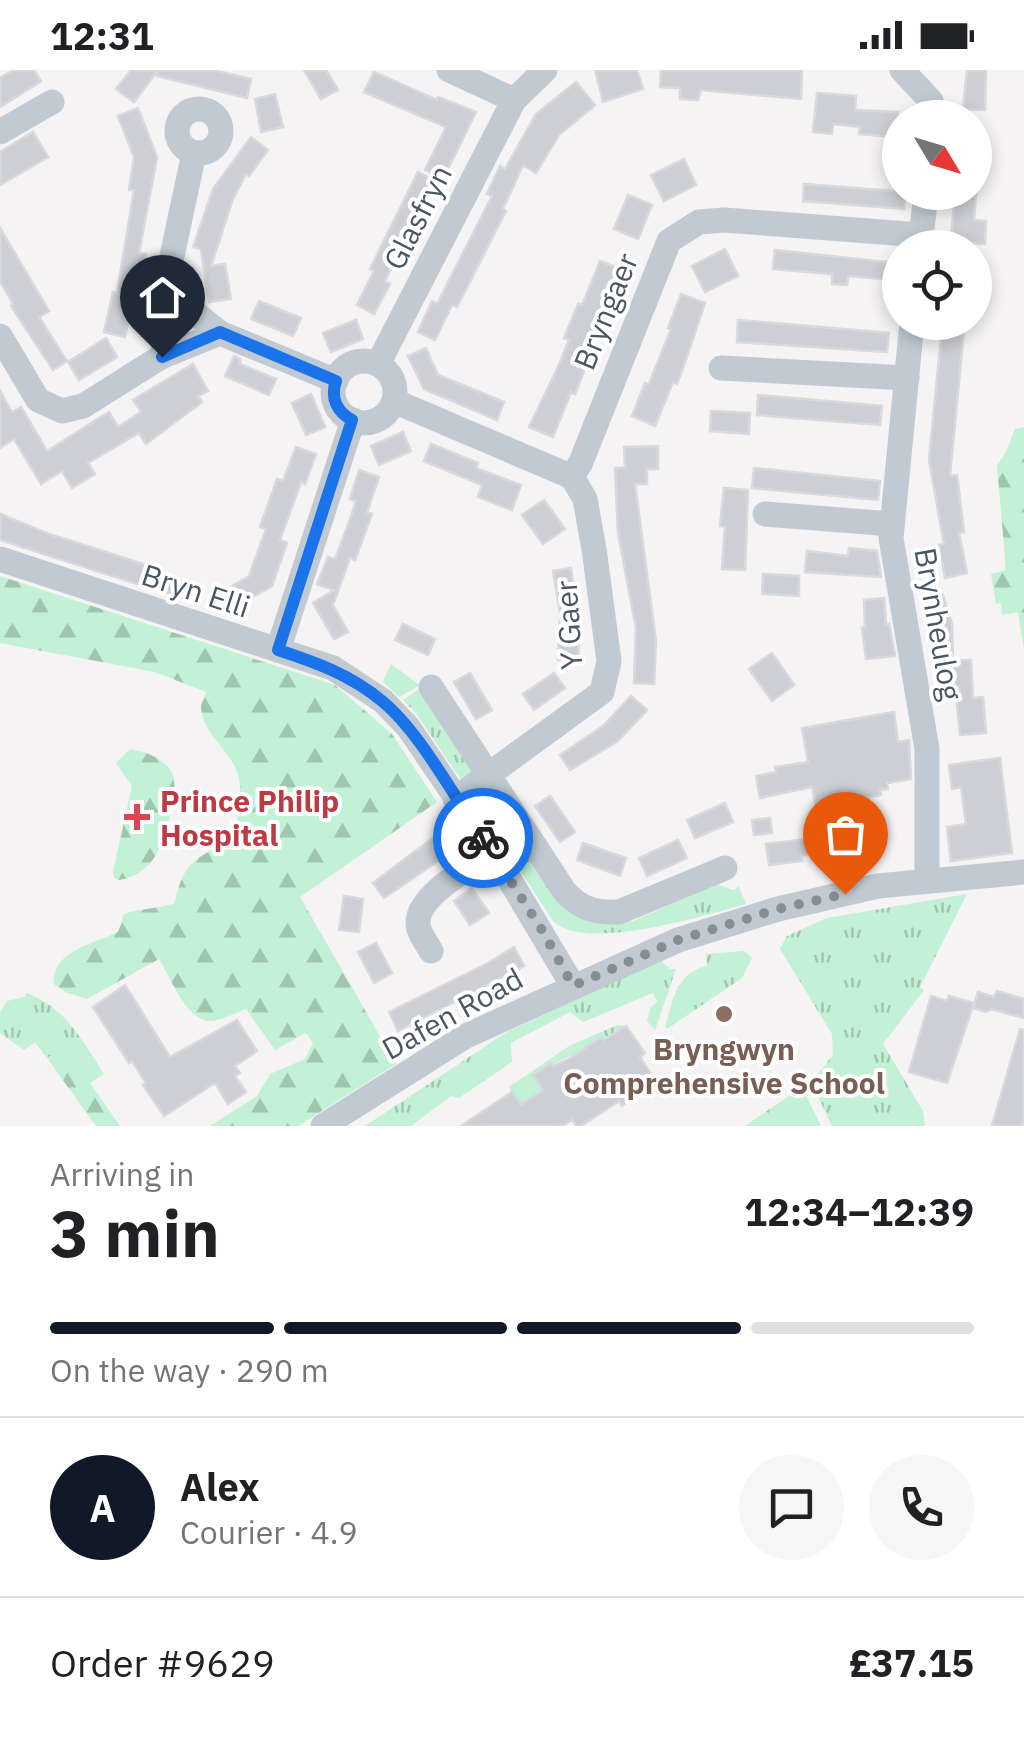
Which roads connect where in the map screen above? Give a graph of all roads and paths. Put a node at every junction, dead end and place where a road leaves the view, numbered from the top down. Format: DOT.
graph roads {
  1 [pos="448,70"];
  2 [pos="544,70"];
  3 [pos="902,70"];
  4 [pos="514,100"];
  5 [pos="930,100"];
  6 [pos="52,102"];
  7 [pos="0,132"];
  8 [pos="194,153"];
  9 [pos="882,237"];
  10 [pos="164,289"];
  11 [pos="220,332"];
  12 [pos="0,336"];
  13 [pos="910,340"];
  14 [pos="162,357"];
  15 [pos="378,364"];
  16 [pos="721,368"];
  17 [pos="906,378"];
  18 [pos="336,381"];
  19 [pos="394,401"];
  20 [pos="352,420"];
  21 [pos="572,477"];
  22 [pos="765,514"];
  23 [pos="892,524"];
  24 [pos="0,559"];
  25 [pos="278,650"];
  26 [pos="432,687"];
  27 [pos="490,774"];
  28 [pos="456,799"];
  29 [pos="493,852"];
  30 [pos="724,868"];
  31 [pos="1024,872"];
  32 [pos="927,881"];
  33 [pos="431,951"];
  34 [pos="573,986"];
  35 [pos="323,1126"];
  1 -- 4 [label="street"];
  2 -- 4 [label="street"];
  3 -- 5 [label="street"];
  4 -- 15 [label="street, Glasfryn"];
  6 -- 7 [label="street"];
  8 -- 10 [label="street"];
  9 -- 21 [label="street, Bryngaer"];
  10 -- 11 [label="street"];
  10 -- 14 [label="street"];
  11 -- 14 [label="street"];
  11 -- 18 [label="street"];
  12 -- 14 [label="street"];
  13 -- 17 [label="street, Brynheulog"];
  15 -- 18 [label="street"];
  15 -- 19 [label="street"];
  16 -- 17 [label="street"];
  17 -- 23 [label="street, Brynheulog"];
  18 -- 20 [label="street"];
  19 -- 20 [label="street"];
  19 -- 21 [label="street"];
  20 -- 25 [label="street"];
  21 -- 27 [label="street, Y Gaer"];
  22 -- 23 [label="street"];
  23 -- 32 [label="street, Brynheulog"];
  24 -- 25 [label="street, Bryn Elli"];
  25 -- 28 [label="street, Bryn Elli"];
  26 -- 27 [label="street"];
  27 -- 28 [label="street, Y Gaer"];
  27 -- 30 [label="street"];
  28 -- 29 [label="street, Bryn Elli"];
  29 -- 33 [label="street"];
  29 -- 34 [label="street, Bryn Elli"];
  31 -- 32 [label="street, Dafen Road"];
  32 -- 34 [label="street, Dafen Road"];
  34 -- 35 [label="street, Dafen Road"];
}
